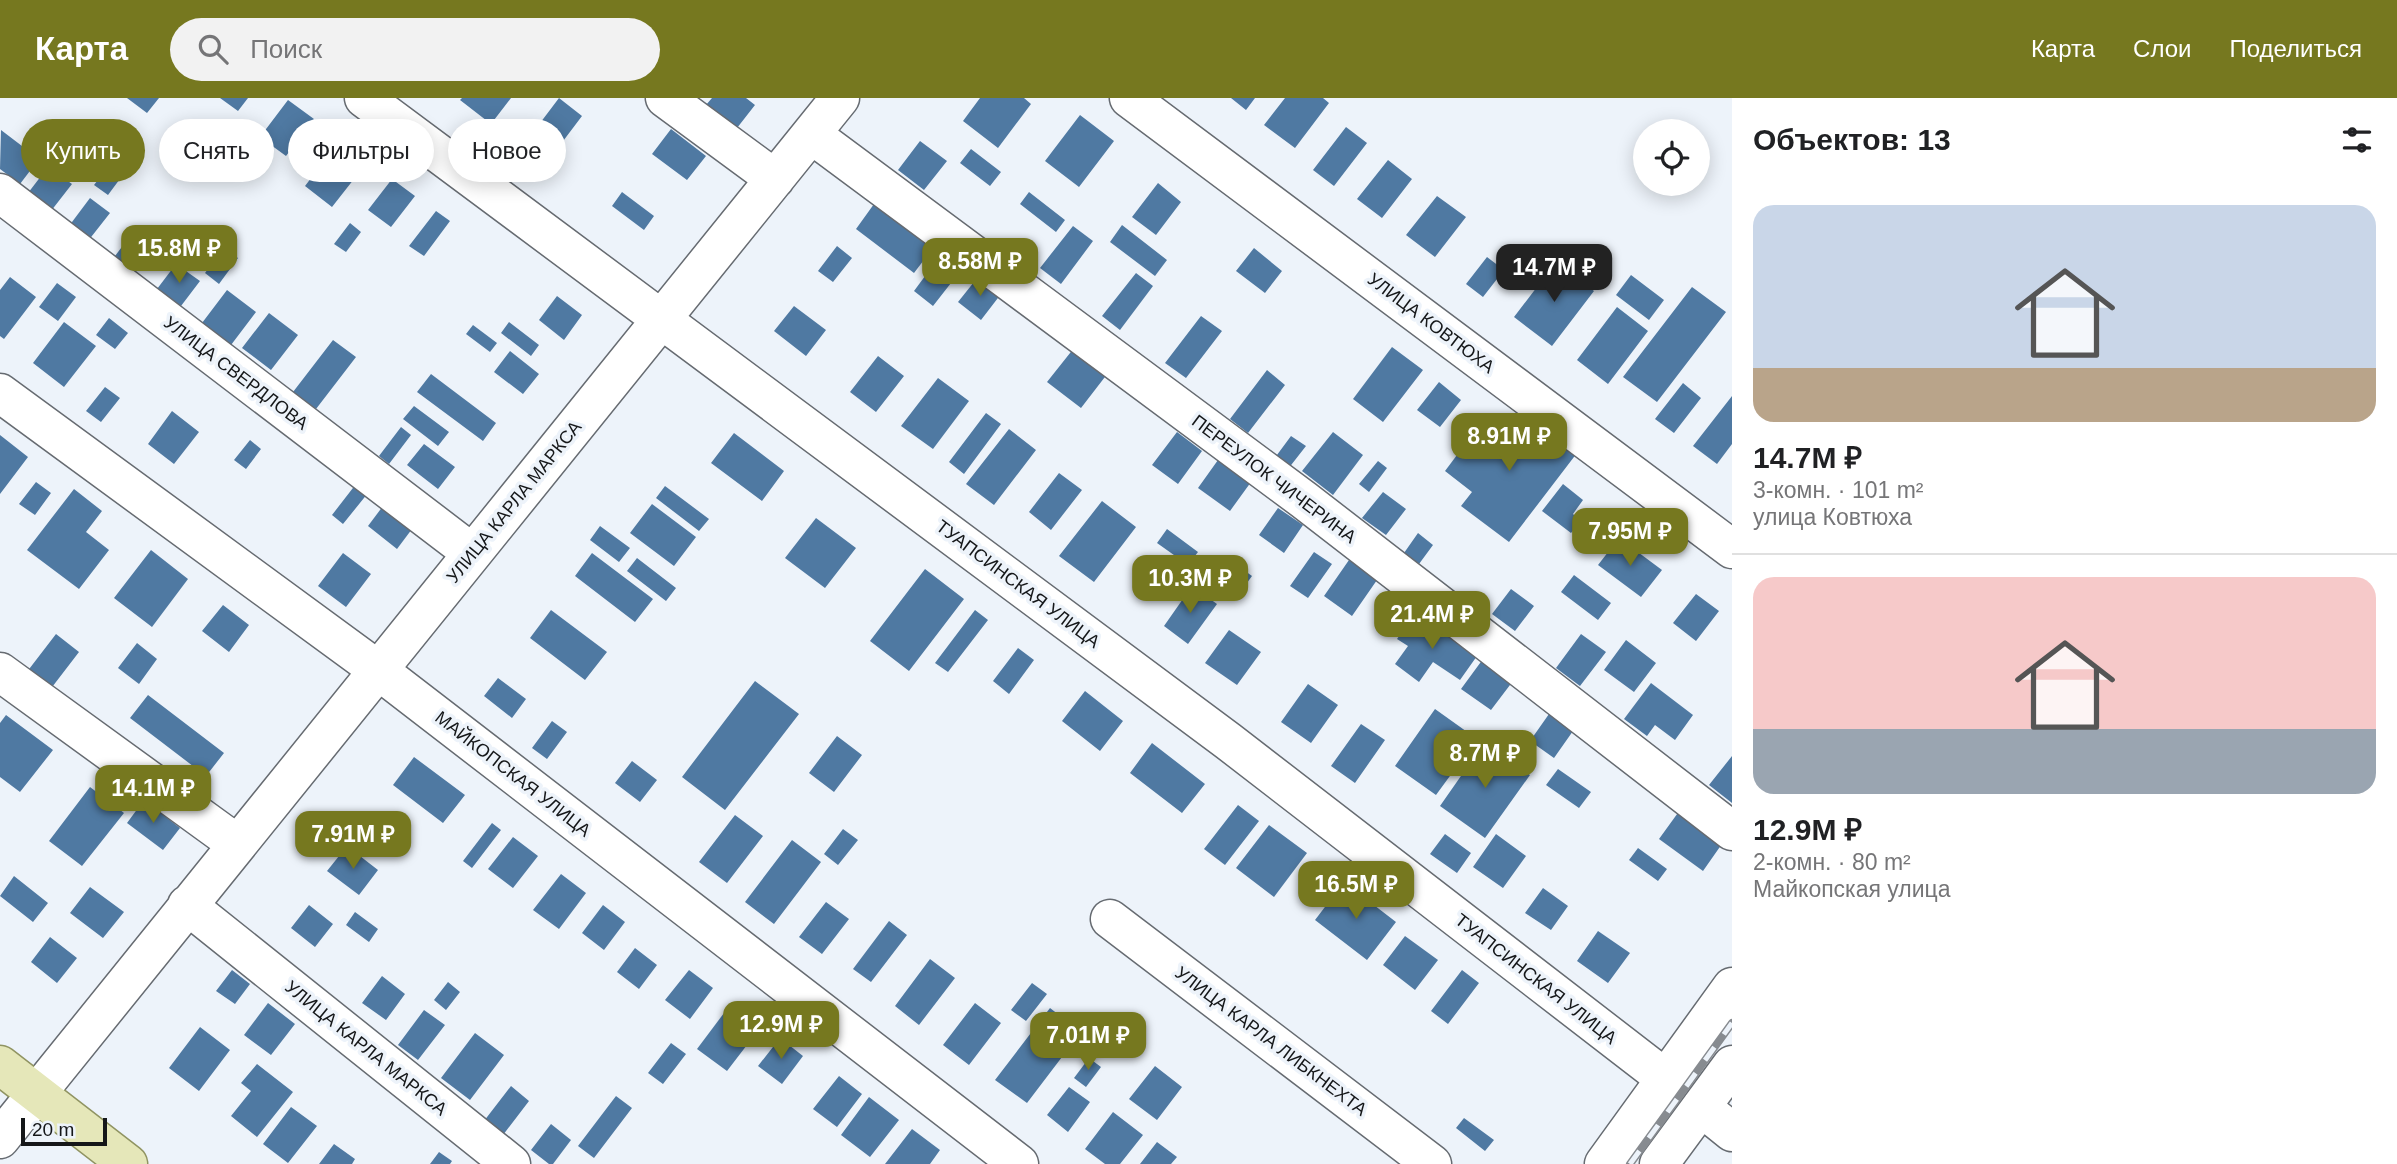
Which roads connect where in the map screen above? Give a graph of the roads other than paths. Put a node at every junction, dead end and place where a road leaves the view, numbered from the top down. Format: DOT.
graph roads {
  1 [pos="364,98"];
  2 [pos="665,98"];
  3 [pos="840,98"];
  4 [pos="1129,98"];
  5 [pos="811,134"];
  6 [pos="775,178"];
  7 [pos="0,193"];
  8 [pos="662,319"];
  9 [pos="0,393"];
  10 [pos="1732,549"];
  11 [pos="472,553"];
  12 [pos="378,670"];
  13 [pos="0,672"];
  14 [pos="1732,831"];
  15 [pos="237,844"];
  16 [pos="187,905"];
  17 [pos="1110,919"];
  18 [pos="1732,987"];
  19 [pos="0,1065"];
  20 [pos="1732,1065"];
  21 [pos="1666,1079"];
  22 [pos="36,1092"];
  23 [pos="1701,1107"];
  24 [pos="1732,1132"];
  25 [pos="0,1139"];
  26 [pos="128,1164"];
  27 [pos="511,1164"];
  28 [pos="1020,1164"];
  29 [pos="1432,1164"];
  30 [pos="1604,1164"];
  31 [pos="1659,1164"];
  1 -- 8 [label="street, ТУАПСИНСКАЯ УЛИЦА"];
  2 -- 6 [label="street"];
  3 -- 5 [label="street, УЛИЦА КАРЛА МАРКСА"];
  4 -- 10 [label="street, УЛИЦА КОВТЮХА"];
  5 -- 6 [label="street, УЛИЦА КАРЛА МАРКСА"];
  5 -- 14 [label="street, ПЕРЕУЛОК ЧИЧЕРИНА"];
  6 -- 8 [label="street, УЛИЦА КАРЛА МАРКСА"];
  7 -- 11 [label="street, УЛИЦА СВЕРДЛОВА"];
  8 -- 11 [label="street, УЛИЦА КАРЛА МАРКСА"];
  8 -- 21 [label="street, ТУАПСИНСКАЯ УЛИЦА"];
  9 -- 12 [label="street, МАЙКОПСКАЯ УЛИЦА"];
  11 -- 12 [label="street, УЛИЦА КАРЛА МАРКСА"];
  12 -- 15 [label="street, УЛИЦА КАРЛА МАРКСА"];
  12 -- 28 [label="street, МАЙКОПСКАЯ УЛИЦА"];
  13 -- 15 [label="street"];
  15 -- 16 [label="street, УЛИЦА КАРЛА МАРКСА"];
  16 -- 22 [label="street, УЛИЦА КАРЛА МАРКСА"];
  16 -- 27 [label="street, УЛИЦА КАРЛА МАРКСА"];
  17 -- 29 [label="street, УЛИЦА КАРЛА ЛИБКНЕХТА"];
  18 -- 21 [label="street"];
  19 -- 22 [label="main road"];
  20 -- 23 [label="street"];
  21 -- 30 [label="street"];
  22 -- 25 [label="street, УЛИЦА КАРЛА МАРКСА"];
  22 -- 26 [label="main road"];
  23 -- 24 [label="street"];
  23 -- 31 [label="street"];
}
